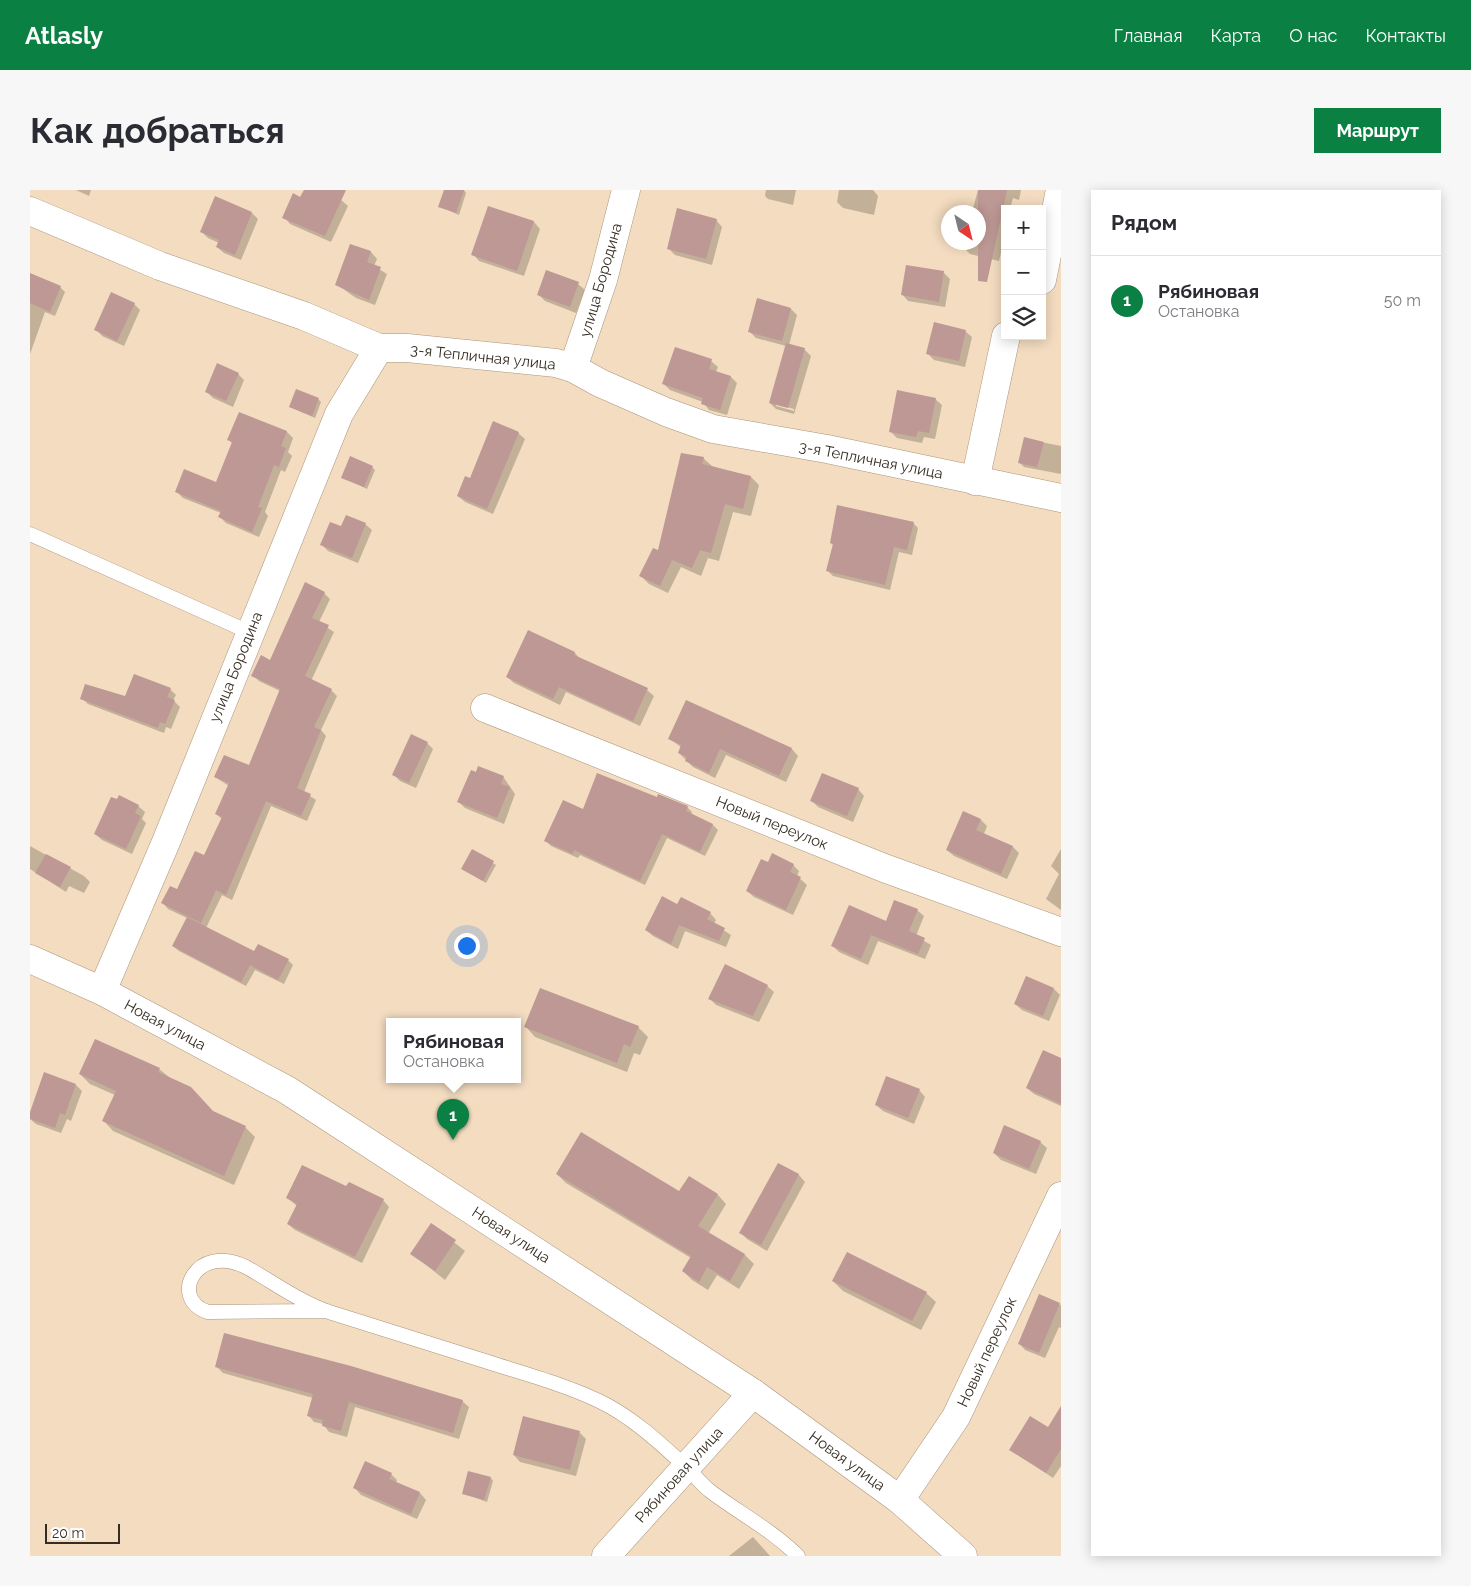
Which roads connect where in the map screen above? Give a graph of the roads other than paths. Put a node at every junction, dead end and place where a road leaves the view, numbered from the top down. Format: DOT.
graph roads {
  1 [pos="626,190"];
  2 [pos="1060,190"];
  3 [pos="30,211"];
  4 [pos="1046,260"];
  5 [pos="1005,340"];
  6 [pos="379,348"];
  7 [pos="573,368"];
  8 [pos="975,481"];
  9 [pos="1061,498"];
  10 [pos="30,534"];
  11 [pos="249,632"];
  12 [pos="485,708"];
  13 [pos="1061,932"];
  14 [pos="30,959"];
  15 [pos="102,991"];
  16 [pos="1061,1196"];
  17 [pos="328,1311"];
  18 [pos="753,1393"];
  19 [pos="687,1467"];
  20 [pos="900,1500"];
  21 [pos="606,1556"];
  22 [pos="798,1556"];
  23 [pos="963,1556"];
  1 -- 7 [label="street, улица Бородина"];
  2 -- 4 [label="street"];
  3 -- 6 [label="street, 3-я Тепличная улица"];
  5 -- 8 [label="street"];
  6 -- 7 [label="street, 3-я Тепличная улица"];
  6 -- 11 [label="street, улица Бородина"];
  7 -- 8 [label="street, 3-я Тепличная улица"];
  8 -- 9 [label="street, 3-я Тепличная улица"];
  10 -- 11 [label="lane"];
  11 -- 15 [label="street, улица Бородина"];
  12 -- 13 [label="street, Новый переулок"];
  14 -- 15 [label="street, Новая улица"];
  15 -- 18 [label="street, Новая улица"];
  16 -- 20 [label="street, Новый переулок"];
  17 -- 17 [label="lane"];
  17 -- 19 [label="lane"];
  18 -- 19 [label="street, Рябиновая улица"];
  18 -- 20 [label="street, Новая улица"];
  19 -- 21 [label="street, Рябиновая улица"];
  19 -- 22 [label="lane"];
  20 -- 23 [label="street, Новая улица"];
}
